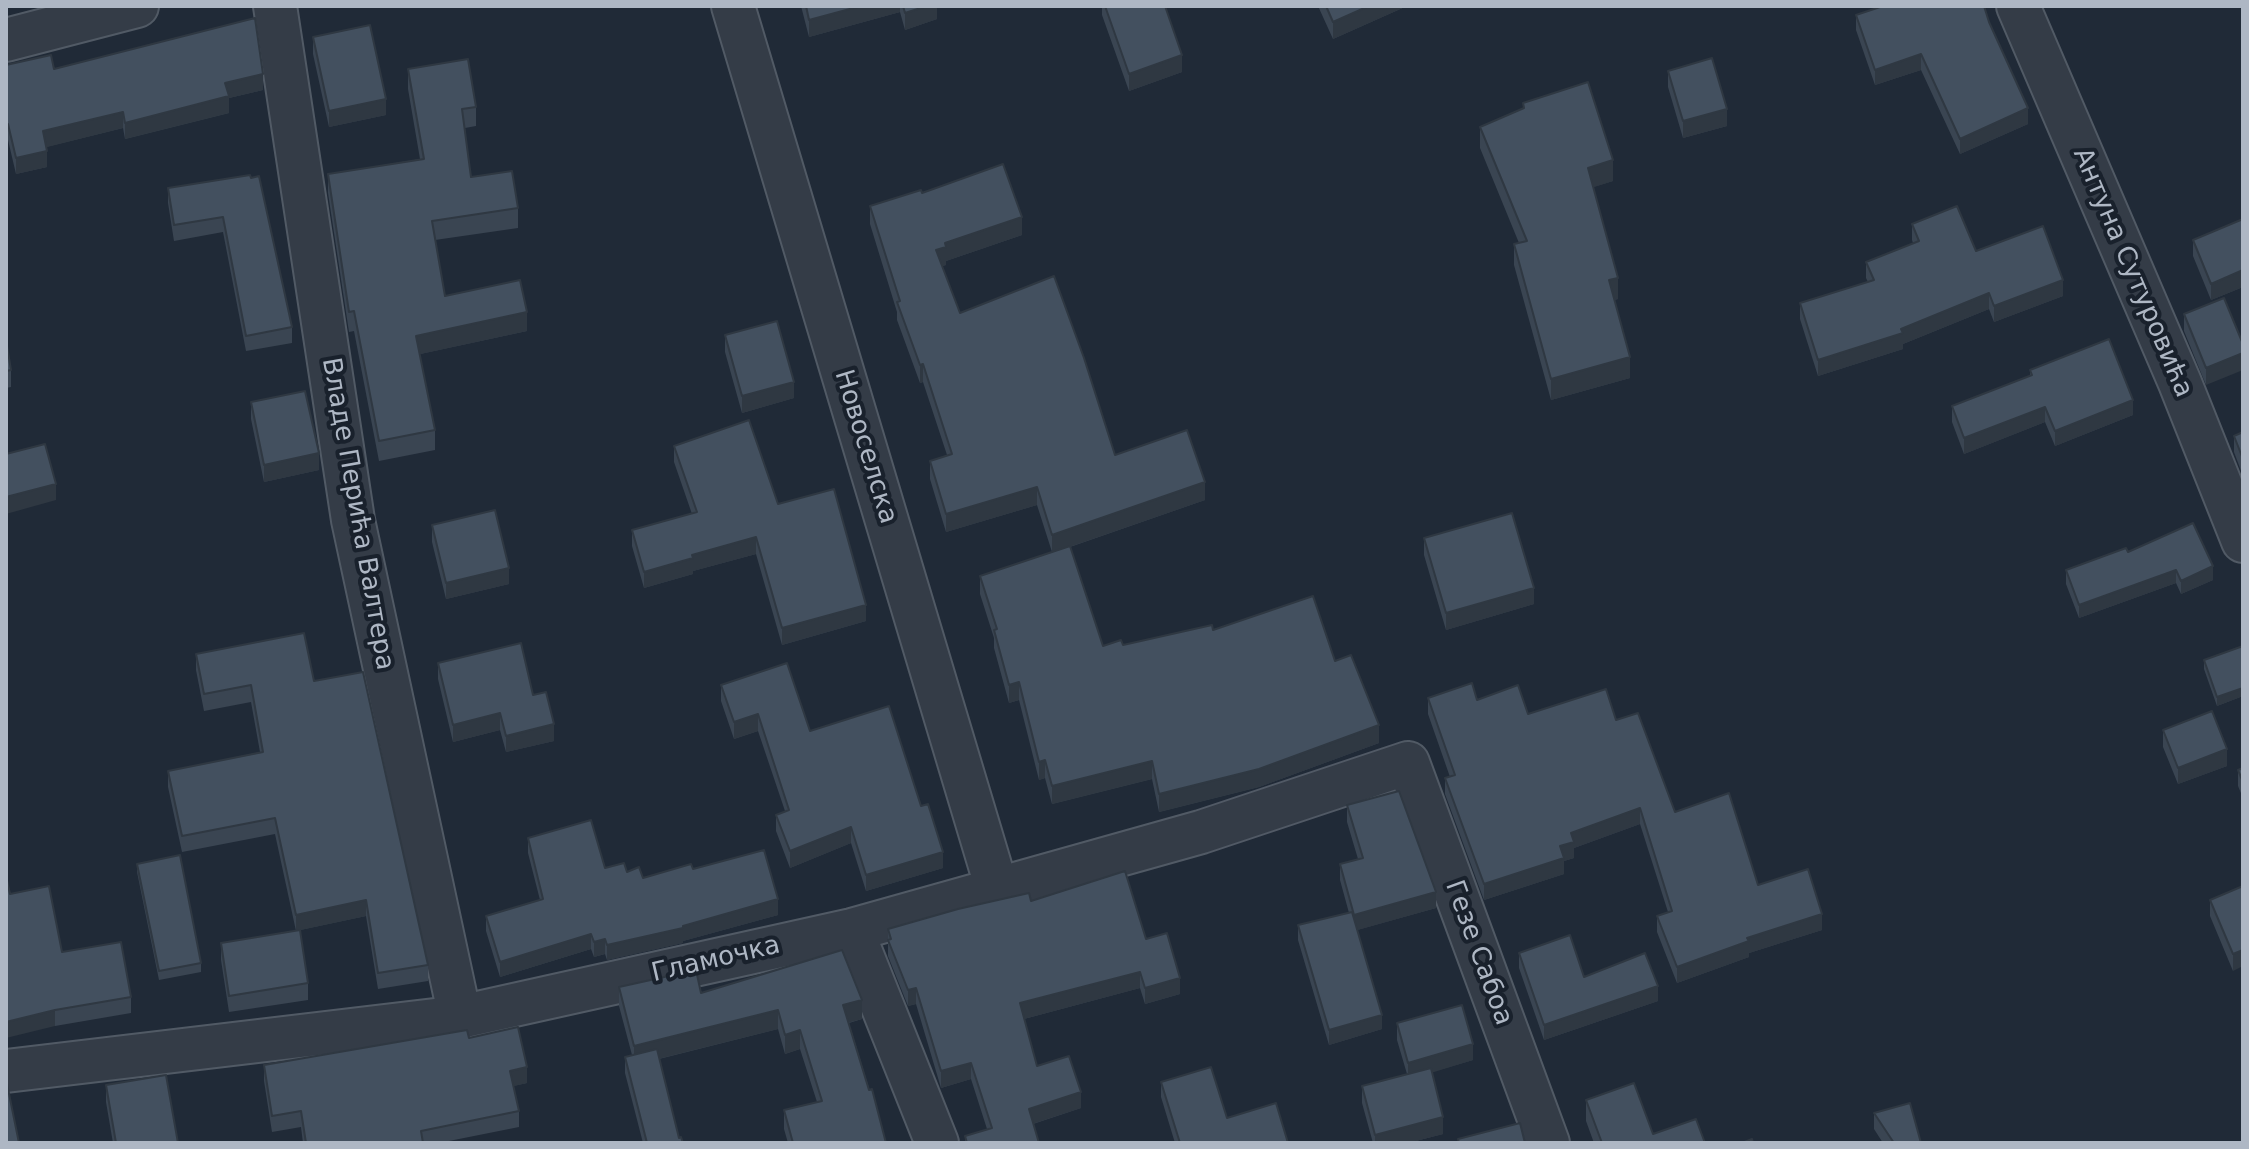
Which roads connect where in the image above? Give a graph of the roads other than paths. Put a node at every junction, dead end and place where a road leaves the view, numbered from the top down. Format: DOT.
graph roads {
  1 [pos="137,6"];
  2 [pos="275,6"];
  3 [pos="733,6"];
  4 [pos="2018,6"];
  5 [pos="6,40"];
  6 [pos="2243,541"];
  7 [pos="1408,763"];
  8 [pos="997,889"];
  9 [pos="852,930"];
  10 [pos="460,1017"];
  11 [pos="6,1071"];
  12 [pos="937,1143"];
  13 [pos="1548,1143"];
  1 -- 5 [label="street"];
  2 -- 10 [label="street, Владе Перића Валтера"];
  3 -- 8 [label="street, Новоселска"];
  4 -- 6 [label="street, Антуна Сутуровића"];
  7 -- 8 [label="street, Гламочка"];
  7 -- 13 [label="street, Гезе Сабоа"];
  8 -- 9 [label="street, Гламочка"];
  9 -- 10 [label="street, Гламочка"];
  9 -- 12 [label="street"];
  10 -- 11 [label="street, Гламочка"];
}
